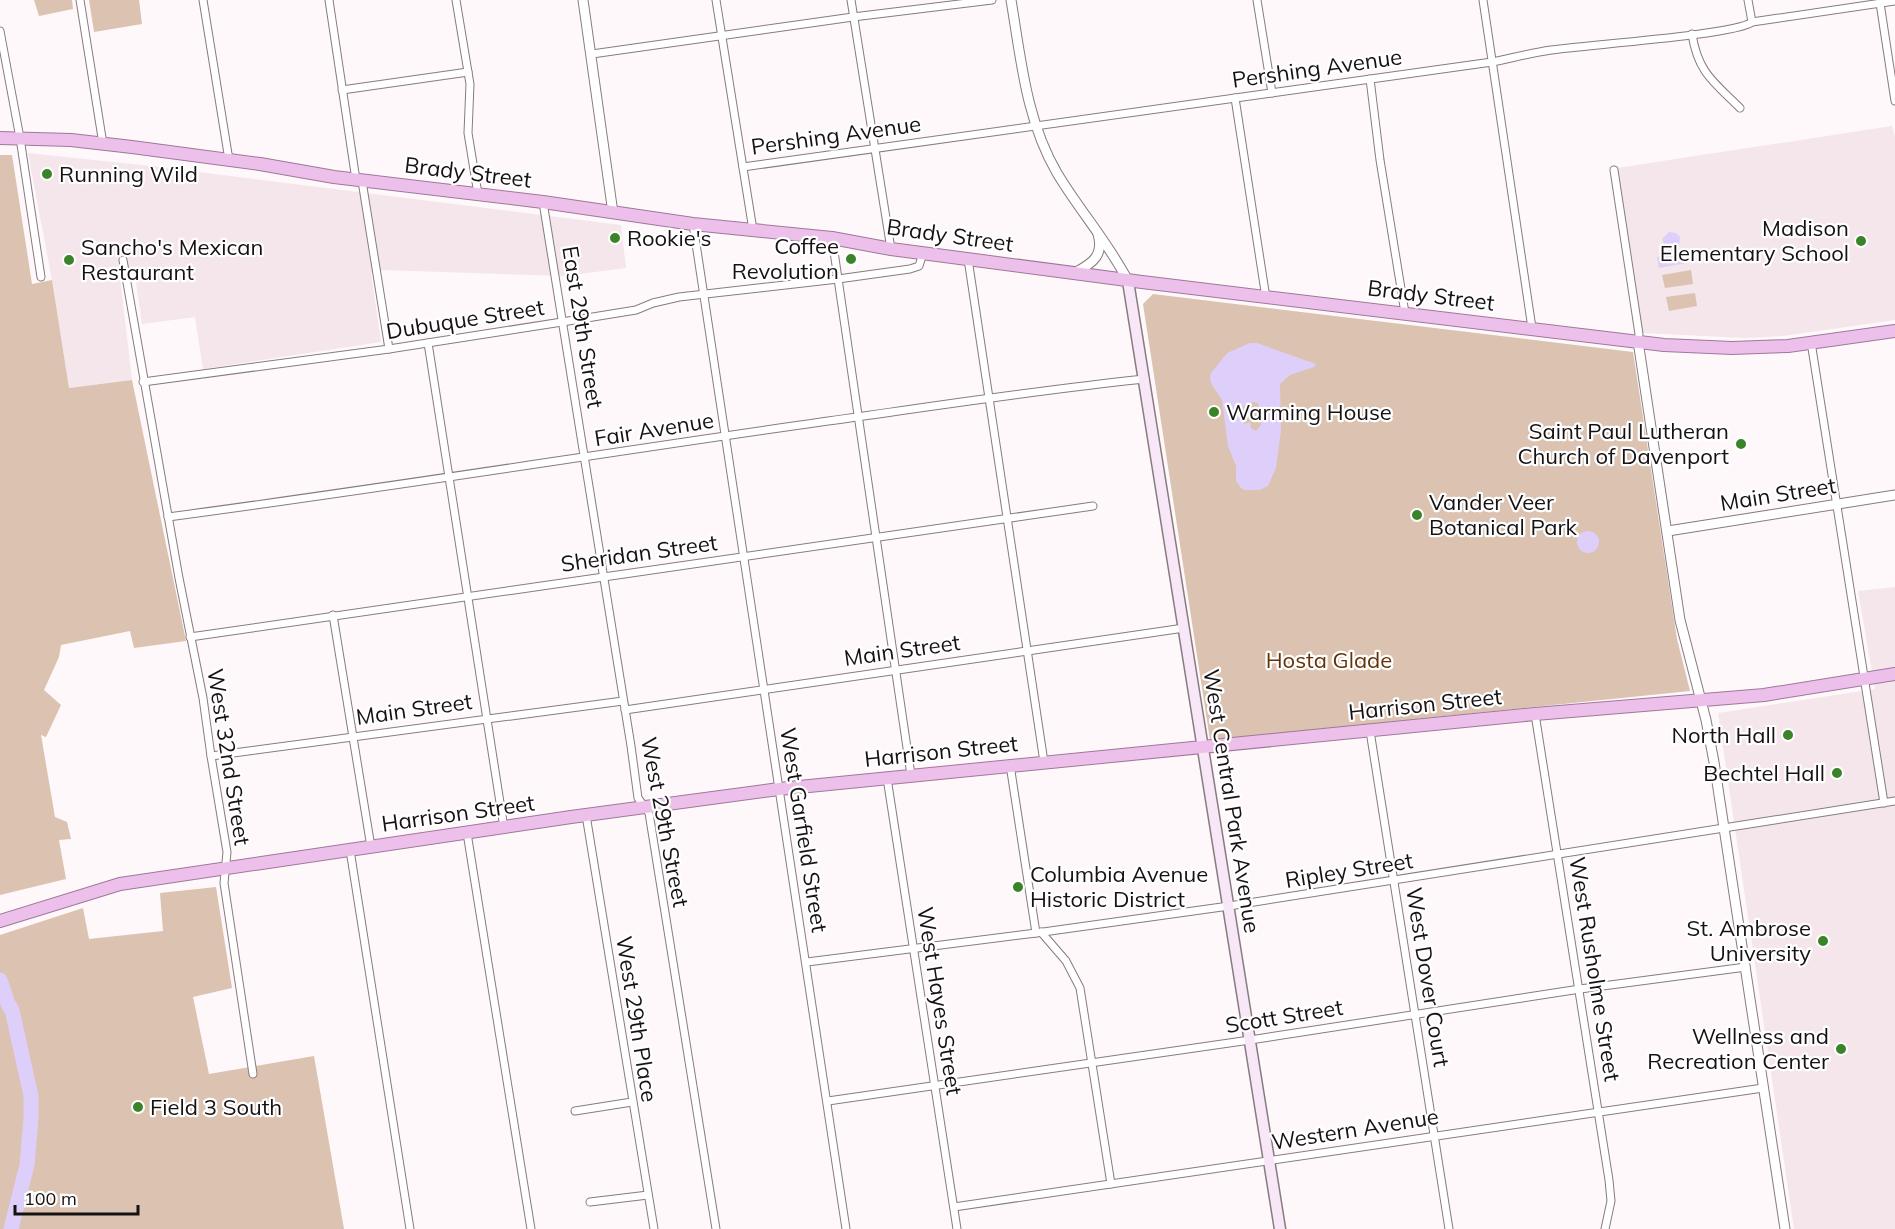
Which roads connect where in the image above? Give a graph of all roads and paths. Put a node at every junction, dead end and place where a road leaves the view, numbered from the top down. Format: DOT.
graph roads {
  1 [pos="80,0"];
  2 [pos="203,0"];
  3 [pos="329,0"];
  4 [pos="456,0"];
  5 [pos="583,0"];
  6 [pos="716,0"];
  7 [pos="851,0"];
  8 [pos="992,0"];
  9 [pos="1011,0"];
  10 [pos="1257,0"];
  11 [pos="1483,0"];
  12 [pos="1748,0"];
  13 [pos="1895,1"];
  14 [pos="1880,3"];
  15 [pos="854,17"];
  16 [pos="1752,21"];
  17 [pos="0,31"];
  18 [pos="1692,34"];
  19 [pos="722,36"];
  20 [pos="592,54"];
  21 [pos="1492,62"];
  22 [pos="468,72"];
  23 [pos="1370,80"];
  24 [pos="342,90"];
  25 [pos="1272,93"];
  26 [pos="1235,98"];
  27 [pos="1895,101"];
  28 [pos="1740,108"];
  29 [pos="1035,126"];
  30 [pos="0,138"];
  31 [pos="20,138"];
  32 [pos="103,144"];
  33 [pos="875,147"];
  34 [pos="229,160"];
  35 [pos="743,167"];
  36 [pos="1614,170"];
  37 [pos="359,180"];
  38 [pos="478,194"];
  39 [pos="543,202"];
  40 [pos="613,213"];
  41 [pos="693,224"];
  42 [pos="753,230"];
  43 [pos="1098,232"];
  44 [pos="832,238"];
  45 [pos="891,249"];
  46 [pos="922,253"];
  47 [pos="968,259"];
  48 [pos="123,260"];
  49 [pos="1076,273"];
  50 [pos="41,277"];
  51 [pos="838,279"];
  52 [pos="1128,280"];
  53 [pos="705,294"];
  54 [pos="1266,298"];
  55 [pos="1405,313"];
  56 [pos="562,322"];
  57 [pos="1532,328"];
  58 [pos="1895,331"];
  59 [pos="1638,341"];
  60 [pos="1811,342"];
  61 [pos="428,343"];
  62 [pos="389,349"];
  63 [pos="1145,379"];
  64 [pos="143,382"];
  65 [pos="989,398"];
  66 [pos="859,417"];
  67 [pos="726,436"];
  68 [pos="585,457"];
  69 [pos="449,478"];
  70 [pos="1895,495"];
  71 [pos="1836,504"];
  72 [pos="1094,506"];
  73 [pos="168,517"];
  74 [pos="1007,518"];
  75 [pos="1668,531"];
  76 [pos="876,537"];
  77 [pos="744,556"];
  78 [pos="604,576"];
  79 [pos="467,596"];
  80 [pos="333,615"];
  81 [pos="1184,628"];
  82 [pos="190,637"];
  83 [pos="1028,651"];
  84 [pos="896,670"];
  85 [pos="1895,674"];
  86 [pos="1864,679"];
  87 [pos="764,690"];
  88 [pos="623,701"];
  89 [pos="1702,701"];
  90 [pos="625,710"];
  91 [pos="1536,714"];
  92 [pos="487,718"];
  93 [pos="1370,731"];
  94 [pos="353,737"];
  95 [pos="1202,747"];
  96 [pos="211,756"];
  97 [pos="1044,762"];
  98 [pos="1010,765"];
  99 [pos="911,775"];
  100 [pos="887,778"];
  101 [pos="779,789"];
  102 [pos="1895,801"];
  103 [pos="1884,803"];
  104 [pos="646,807"];
  105 [pos="586,815"];
  106 [pos="504,828"];
  107 [pos="1725,828"];
  108 [pos="467,833"];
  109 [pos="371,847"];
  110 [pos="350,850"];
  111 [pos="1558,854"];
  112 [pos="226,868"];
  113 [pos="1395,881"];
  114 [pos="1229,906"];
  115 [pos="0,921"];
  116 [pos="1039,933"];
  117 [pos="914,948"];
  118 [pos="807,962"];
  119 [pos="1746,967"];
  120 [pos="1580,989"];
  121 [pos="1415,1013"];
  122 [pos="1250,1041"];
  123 [pos="1093,1064"];
  124 [pos="253,1074"];
  125 [pos="935,1086"];
  126 [pos="1763,1088"];
  127 [pos="828,1101"];
  128 [pos="632,1102"];
  129 [pos="575,1111"];
  130 [pos="1599,1111"];
  131 [pos="1434,1135"];
  132 [pos="1269,1161"];
  133 [pos="1111,1184"];
  134 [pos="648,1195"];
  135 [pos="590,1202"];
  136 [pos="954,1207"];
  137 [pos="410,1229"];
  138 [pos="531,1229"];
  139 [pos="654,1229"];
  140 [pos="716,1229"];
  141 [pos="846,1229"];
  142 [pos="957,1229"];
  143 [pos="1280,1229"];
  144 [pos="1449,1229"];
  145 [pos="1605,1229"];
  146 [pos="1785,1229"];
  1 -- 32 [label="street"];
  2 -- 34 [label="street"];
  3 -- 24 [label="street"];
  4 -- 22 [label="street"];
  5 -- 20 [label="street"];
  6 -- 19 [label="street"];
  7 -- 15 [label="street"];
  8 -- 15 [label="street"];
  9 -- 29 [label="street"];
  10 -- 25 [label="street"];
  11 -- 21 [label="street"];
  12 -- 16 [label="street"];
  13 -- 14 [label="street, Pershing Avenue"];
  14 -- 16 [label="street, Pershing Avenue"];
  14 -- 27 [label="street"];
  15 -- 19 [label="street"];
  15 -- 33 [label="street"];
  16 -- 18 [label="street, Pershing Avenue"];
  17 -- 31 [label="street"];
  18 -- 21 [label="street, Pershing Avenue"];
  18 -- 28 [label="street"];
  19 -- 20 [label="street"];
  19 -- 35 [label="street"];
  20 -- 40 [label="street"];
  21 -- 23 [label="street, Pershing Avenue"];
  21 -- 57 [label="street"];
  22 -- 24 [label="street"];
  22 -- 38 [label="street"];
  23 -- 25 [label="street, Pershing Avenue"];
  23 -- 55 [label="street"];
  24 -- 37 [label="street"];
  25 -- 26 [label="street, Pershing Avenue"];
  26 -- 29 [label="street, Pershing Avenue"];
  26 -- 54 [label="street"];
  29 -- 33 [label="street, Pershing Avenue"];
  29 -- 43 [label="street"];
  30 -- 31 [label="highway, Brady Street"];
  31 -- 32 [label="highway, Brady Street"];
  31 -- 50 [label="street"];
  32 -- 34 [label="highway, Brady Street"];
  33 -- 35 [label="street, Pershing Avenue"];
  33 -- 45 [label="street"];
  34 -- 37 [label="highway, Brady Street"];
  35 -- 42 [label="street"];
  36 -- 59 [label="street"];
  37 -- 38 [label="highway, Brady Street"];
  37 -- 62 [label="street"];
  38 -- 39 [label="highway, Brady Street"];
  39 -- 40 [label="highway, Brady Street"];
  39 -- 56 [label="street, East 29th Street"];
  40 -- 41 [label="highway, Brady Street"];
  41 -- 42 [label="highway, Brady Street"];
  41 -- 53 [label="street, West Garfield Street"];
  42 -- 44 [label="highway, Brady Street"];
  43 -- 49 [label="street"];
  43 -- 52 [label="street"];
  44 -- 45 [label="highway, Brady Street"];
  44 -- 51 [label="street"];
  45 -- 46 [label="highway, Brady Street"];
  46 -- 47 [label="highway, Brady Street"];
  46 -- 51 [label="street, Dubuque Street"];
  47 -- 49 [label="highway, Brady Street"];
  47 -- 65 [label="street"];
  48 -- 64 [label="street, West 32nd Street"];
  49 -- 52 [label="highway, Brady Street"];
  51 -- 53 [label="street, Dubuque Street"];
  51 -- 66 [label="street"];
  52 -- 54 [label="highway, Brady Street"];
  52 -- 63 [label="main road, West Central Park Avenue"];
  53 -- 56 [label="street, Dubuque Street"];
  53 -- 67 [label="street, West Garfield Street"];
  54 -- 55 [label="highway, Brady Street"];
  55 -- 57 [label="highway, Brady Street"];
  56 -- 61 [label="street, Dubuque Street"];
  56 -- 68 [label="street, East 29th Street"];
  57 -- 59 [label="highway, Brady Street"];
  58 -- 60 [label="highway, Brady Street"];
  59 -- 60 [label="highway, Brady Street"];
  59 -- 75 [label="street"];
  60 -- 71 [label="street"];
  61 -- 62 [label="street, Dubuque Street"];
  61 -- 69 [label="street"];
  62 -- 64 [label="street, Dubuque Street"];
  63 -- 65 [label="street, Fair Avenue"];
  63 -- 81 [label="main road, West Central Park Avenue"];
  64 -- 73 [label="street, West 32nd Street"];
  65 -- 66 [label="street, Fair Avenue"];
  65 -- 74 [label="street"];
  66 -- 67 [label="street, Fair Avenue"];
  66 -- 76 [label="street"];
  67 -- 68 [label="street, Fair Avenue"];
  67 -- 77 [label="street, West Garfield Street"];
  68 -- 69 [label="street, Fair Avenue"];
  68 -- 78 [label="street, West 29th Street"];
  69 -- 73 [label="street, Fair Avenue"];
  69 -- 79 [label="street"];
  70 -- 71 [label="street, Main Street"];
  71 -- 75 [label="street, Main Street"];
  71 -- 86 [label="street"];
  72 -- 74 [label="street, Sheridan Street"];
  73 -- 82 [label="street, West 32nd Street"];
  74 -- 76 [label="street, Sheridan Street"];
  74 -- 83 [label="street"];
  75 -- 89 [label="street"];
  76 -- 77 [label="street, Sheridan Street"];
  76 -- 84 [label="street"];
  77 -- 78 [label="street, Sheridan Street"];
  77 -- 87 [label="street, West Garfield Street"];
  78 -- 79 [label="street, Sheridan Street"];
  78 -- 88 [label="street, West 29th Street"];
  79 -- 80 [label="street, Sheridan Street"];
  79 -- 92 [label="street"];
  80 -- 82 [label="street, Sheridan Street"];
  80 -- 94 [label="street"];
  81 -- 83 [label="street, Main Street"];
  81 -- 95 [label="main road, West Central Park Avenue"];
  82 -- 96 [label="street, West 32nd Street"];
  83 -- 84 [label="street, Main Street"];
  83 -- 97 [label="street"];
  84 -- 87 [label="street, Main Street"];
  84 -- 99 [label="street"];
  85 -- 86 [label="highway, Harrison Street"];
  86 -- 89 [label="highway, Harrison Street"];
  86 -- 103 [label="street"];
  87 -- 90 [label="street, Main Street"];
  87 -- 101 [label="street, West Garfield Street"];
  88 -- 90 [label="street, West 29th Street"];
  88 -- 92 [label="street, Main Street"];
  89 -- 91 [label="highway, Harrison Street"];
  89 -- 107 [label="street"];
  90 -- 104 [label="street, West 29th Street"];
  91 -- 93 [label="highway, Harrison Street"];
  91 -- 111 [label="street, West Rusholme Street"];
  92 -- 94 [label="street, Main Street"];
  92 -- 106 [label="street"];
  93 -- 95 [label="highway, Harrison Street"];
  93 -- 113 [label="street, West Dover Court"];
  94 -- 96 [label="street, Main Street"];
  94 -- 109 [label="street"];
  95 -- 97 [label="highway, Harrison Street"];
  95 -- 114 [label="main road, West Central Park Avenue"];
  96 -- 112 [label="street, West 32nd Street"];
  97 -- 98 [label="highway, Harrison Street"];
  98 -- 99 [label="highway, Harrison Street"];
  98 -- 116 [label="street"];
  99 -- 100 [label="highway, Harrison Street"];
  100 -- 101 [label="highway, Harrison Street"];
  100 -- 117 [label="street, West Hayes Street"];
  101 -- 104 [label="highway, Harrison Street"];
  101 -- 118 [label="street, West Garfield Street"];
  102 -- 103 [label="street, Ripley Street"];
  103 -- 107 [label="street, Ripley Street"];
  104 -- 105 [label="highway, Harrison Street"];
  104 -- 140 [label="street, West 29th Street"];
  105 -- 106 [label="highway, Harrison Street"];
  105 -- 128 [label="street, West 29th Place"];
  106 -- 108 [label="highway, Harrison Street"];
  107 -- 111 [label="street, Ripley Street"];
  107 -- 119 [label="street"];
  108 -- 109 [label="highway, Harrison Street"];
  108 -- 138 [label="street"];
  109 -- 110 [label="highway, Harrison Street"];
  110 -- 112 [label="highway, Harrison Street"];
  110 -- 137 [label="street"];
  111 -- 113 [label="street, Ripley Street"];
  111 -- 120 [label="street, West Rusholme Street"];
  112 -- 115 [label="highway, Harrison Street"];
  112 -- 124 [label="street, West 32nd Street"];
  113 -- 114 [label="street, Ripley Street"];
  113 -- 121 [label="street, West Dover Court"];
  114 -- 116 [label="street, Ripley Street"];
  114 -- 122 [label="main road, West Central Park Avenue"];
  116 -- 117 [label="street, Ripley Street"];
  116 -- 123 [label="street"];
  117 -- 118 [label="street, Ripley Street"];
  117 -- 125 [label="street, West Hayes Street"];
  118 -- 127 [label="street, West Garfield Street"];
  119 -- 120 [label="street, Scott Street"];
  119 -- 126 [label="street"];
  120 -- 121 [label="street, Scott Street"];
  120 -- 130 [label="street, West Rusholme Street"];
  121 -- 122 [label="street, Scott Street"];
  121 -- 131 [label="street, West Dover Court"];
  122 -- 123 [label="street, Scott Street"];
  122 -- 132 [label="main road, West Central Park Avenue"];
  123 -- 125 [label="street, Scott Street"];
  123 -- 133 [label="street"];
  125 -- 127 [label="street, Scott Street"];
  125 -- 136 [label="street, West Hayes Street"];
  126 -- 130 [label="street, Western Avenue"];
  126 -- 146 [label="street"];
  127 -- 141 [label="street, West Garfield Street"];
  128 -- 129 [label="street"];
  128 -- 134 [label="street, West 29th Place"];
  130 -- 131 [label="street, Western Avenue"];
  130 -- 145 [label="street, West Rusholme Street"];
  131 -- 132 [label="street, Western Avenue"];
  131 -- 144 [label="street, West Dover Court"];
  132 -- 133 [label="street, Western Avenue"];
  132 -- 143 [label="main road, West Central Park Avenue"];
  133 -- 136 [label="street, Western Avenue"];
  134 -- 135 [label="street"];
  134 -- 139 [label="street, West 29th Place"];
  136 -- 142 [label="street, West Hayes Street"];
}
